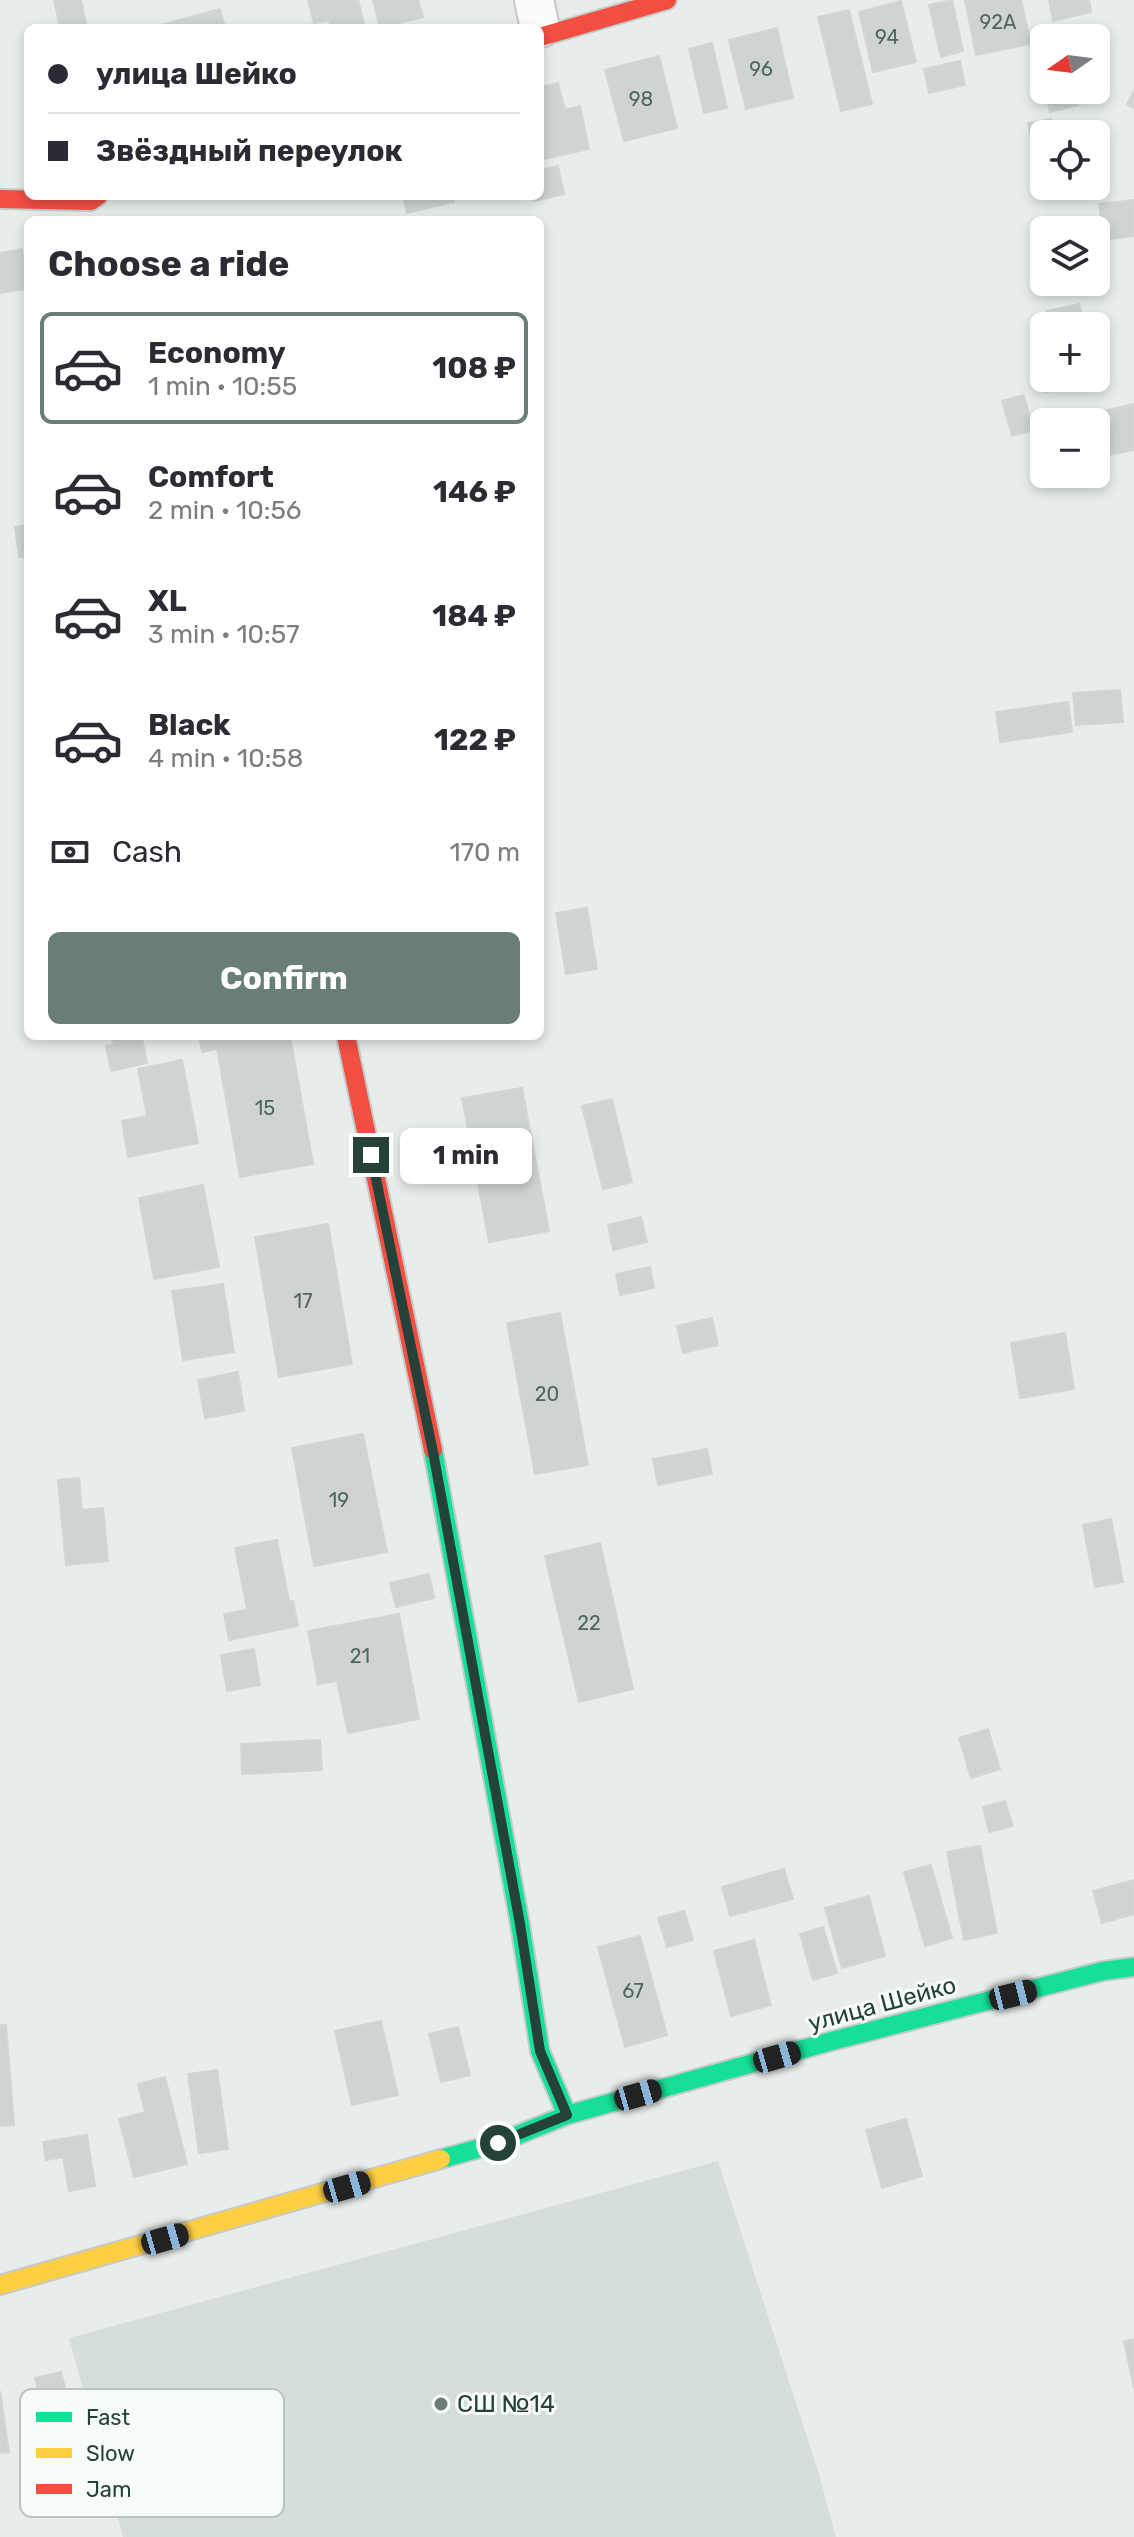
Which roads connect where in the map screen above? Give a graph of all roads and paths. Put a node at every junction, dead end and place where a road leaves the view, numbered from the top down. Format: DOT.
graph roads {
  1 [pos="667,0"];
  2 [pos="544,25"];
  3 [pos="0,199"];
  4 [pos="94,206"];
  5 [pos="347,1040"];
  6 [pos="1134,1967"];
  7 [pos="567,2115"];
  8 [pos="0,2285"];
  1 -- 2 [label="street"];
  3 -- 4 [label="street"];
  5 -- 7 [label="street"];
  6 -- 7 [label="street, улица Шейко"];
  7 -- 8 [label="street, улица Шейко"];
}
